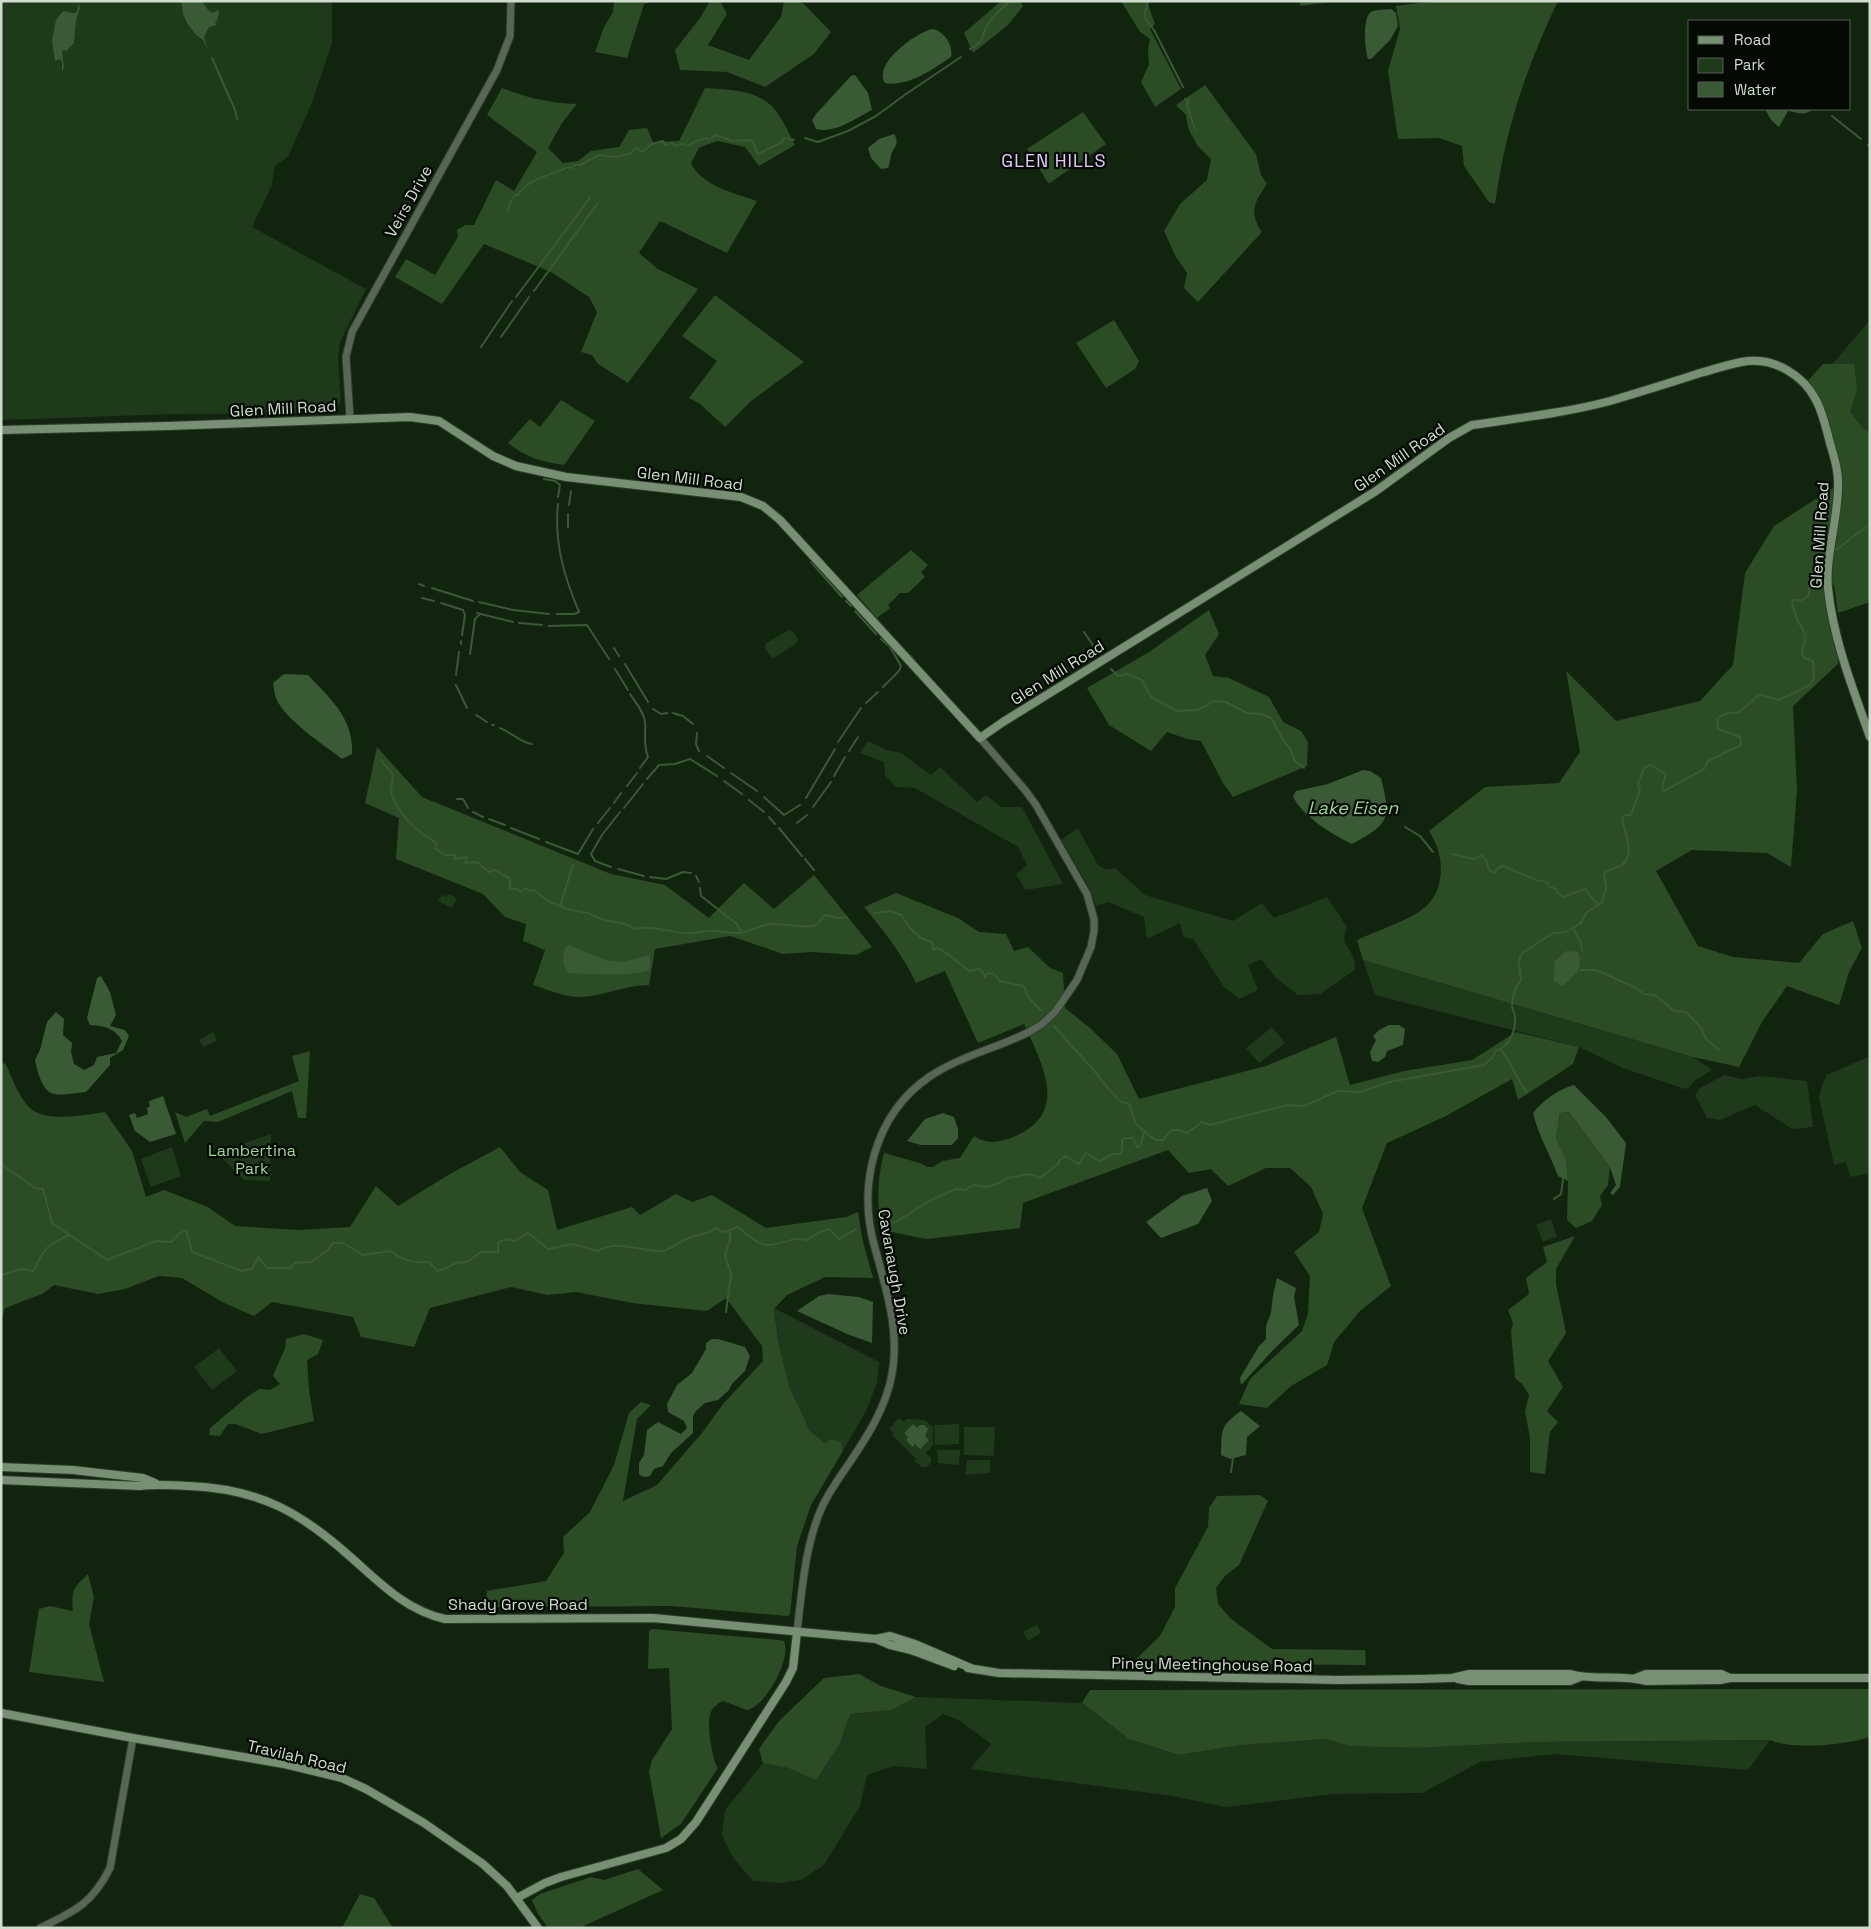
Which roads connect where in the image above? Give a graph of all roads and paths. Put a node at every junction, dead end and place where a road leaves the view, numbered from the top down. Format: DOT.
graph roads {
  1 [pos="511,1"];
  2 [pos="350,418"];
  3 [pos="1,430"];
  4 [pos="1870,737"];
  5 [pos="980,738"];
  6 [pos="1,1467"];
  7 [pos="1,1480"];
  8 [pos="157,1484"];
  9 [pos="797,1632"];
  10 [pos="1870,1678"];
  11 [pos="1,1713"];
  12 [pos="133,1738"];
  13 [pos="517,1898"];
  14 [pos="40,1928"];
  15 [pos="538,1928"];
  1 -- 2 [label="street, Veirs Drive"];
  2 -- 3 [label="main road, Glen Mill Road"];
  2 -- 5 [label="main road, Glen Mill Road"];
  4 -- 5 [label="main road, Glen Mill Road"];
  5 -- 9 [label="street, Cavanaugh Drive"];
  6 -- 8 [label="main road, Shady Grove Road"];
  7 -- 8 [label="main road, Shady Grove Road"];
  8 -- 9 [label="main road, Shady Grove Road"];
  9 -- 10 [label="main road, Piney Meetinghouse Road"];
  9 -- 13 [label="main road"];
  11 -- 12 [label="main road, Travilah Road"];
  12 -- 13 [label="main road, Travilah Road"];
  12 -- 14 [label="street"];
  13 -- 15 [label="main road, Travilah Road"];
}
